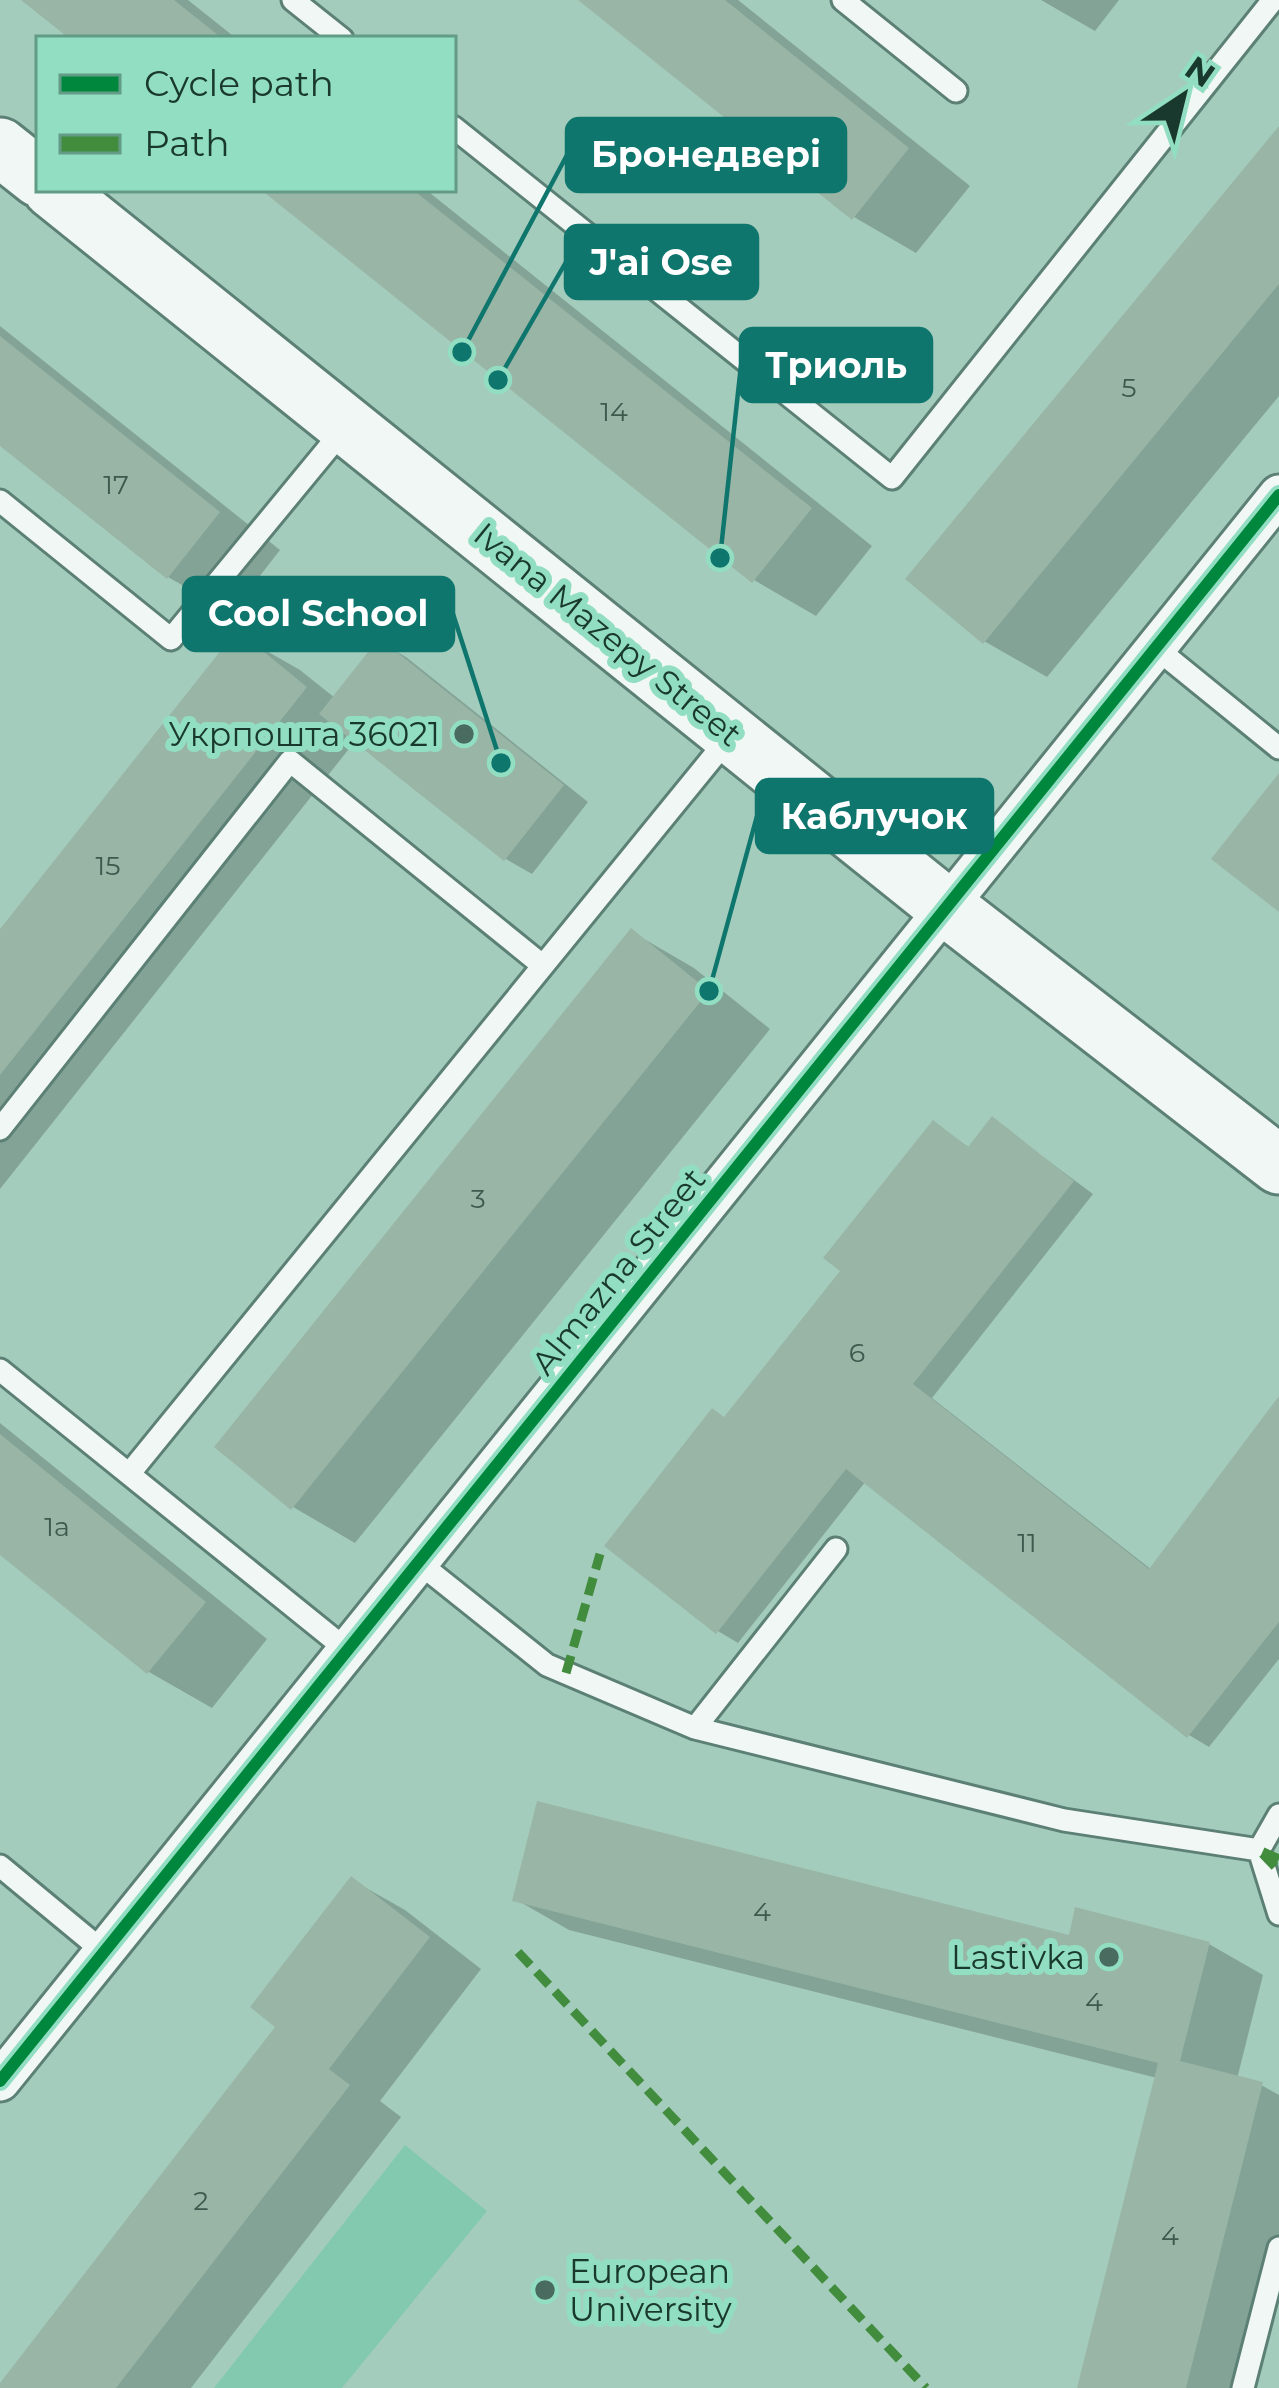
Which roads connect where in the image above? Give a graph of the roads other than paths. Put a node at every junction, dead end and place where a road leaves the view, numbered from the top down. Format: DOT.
graph roads {
  1 [pos="293,0"];
  2 [pos="843,0"];
  3 [pos="1273,0"];
  4 [pos="338,36"];
  5 [pos="956,91"];
  6 [pos="456,129"];
  7 [pos="0,147"];
  8 [pos="36,176"];
  9 [pos="56,192"];
  10 [pos="347,425"];
  11 [pos="1279,495"];
  12 [pos="0,501"];
  13 [pos="1156,648"];
  14 [pos="732,734"];
  15 [pos="1279,748"];
  16 [pos="946,907"];
  17 [pos="542,964"];
  18 [pos="0,1129"];
  19 [pos="1279,1165"];
  20 [pos="0,1370"];
  21 [pos="129,1474"];
  22 [pos="836,1549"];
  23 [pos="418,1562"];
  24 [pos="347,1650"];
  25 [pos="695,1728"];
  26 [pos="1279,1815"];
  27 [pos="1259,1850"];
  28 [pos="0,1867"];
  29 [pos="1279,1914"];
  30 [pos="104,1952"];
  31 [pos="0,2081"];
  32 [pos="1279,2248"];
  33 [pos="1243,2388"];
  1 -- 4 [label="lane"];
  2 -- 5 [label="lane"];
  3 -- 6 [label="lane"];
  7 -- 8 [label="main road"];
  9 -- 10 [label="main road, Ivana Mazepy Street"];
  10 -- 12 [label="lane"];
  10 -- 14 [label="main road, Ivana Mazepy Street"];
  11 -- 13 [label="street, Almazna Street"];
  13 -- 15 [label="lane"];
  13 -- 16 [label="street, Almazna Street"];
  14 -- 16 [label="main road, Ivana Mazepy Street"];
  14 -- 17 [label="lane"];
  16 -- 19 [label="main road, Ivana Mazepy Street"];
  16 -- 23 [label="street, Almazna Street"];
  17 -- 18 [label="lane"];
  17 -- 21 [label="lane"];
  20 -- 21 [label="lane"];
  21 -- 24 [label="lane"];
  22 -- 25 [label="lane"];
  23 -- 24 [label="street, Almazna Street"];
  23 -- 25 [label="lane"];
  24 -- 30 [label="street, Almazna Street"];
  25 -- 27 [label="lane"];
  26 -- 27 [label="lane"];
  27 -- 29 [label="lane"];
  28 -- 30 [label="lane"];
  30 -- 31 [label="street, Almazna Street"];
  32 -- 33 [label="lane"];
}
